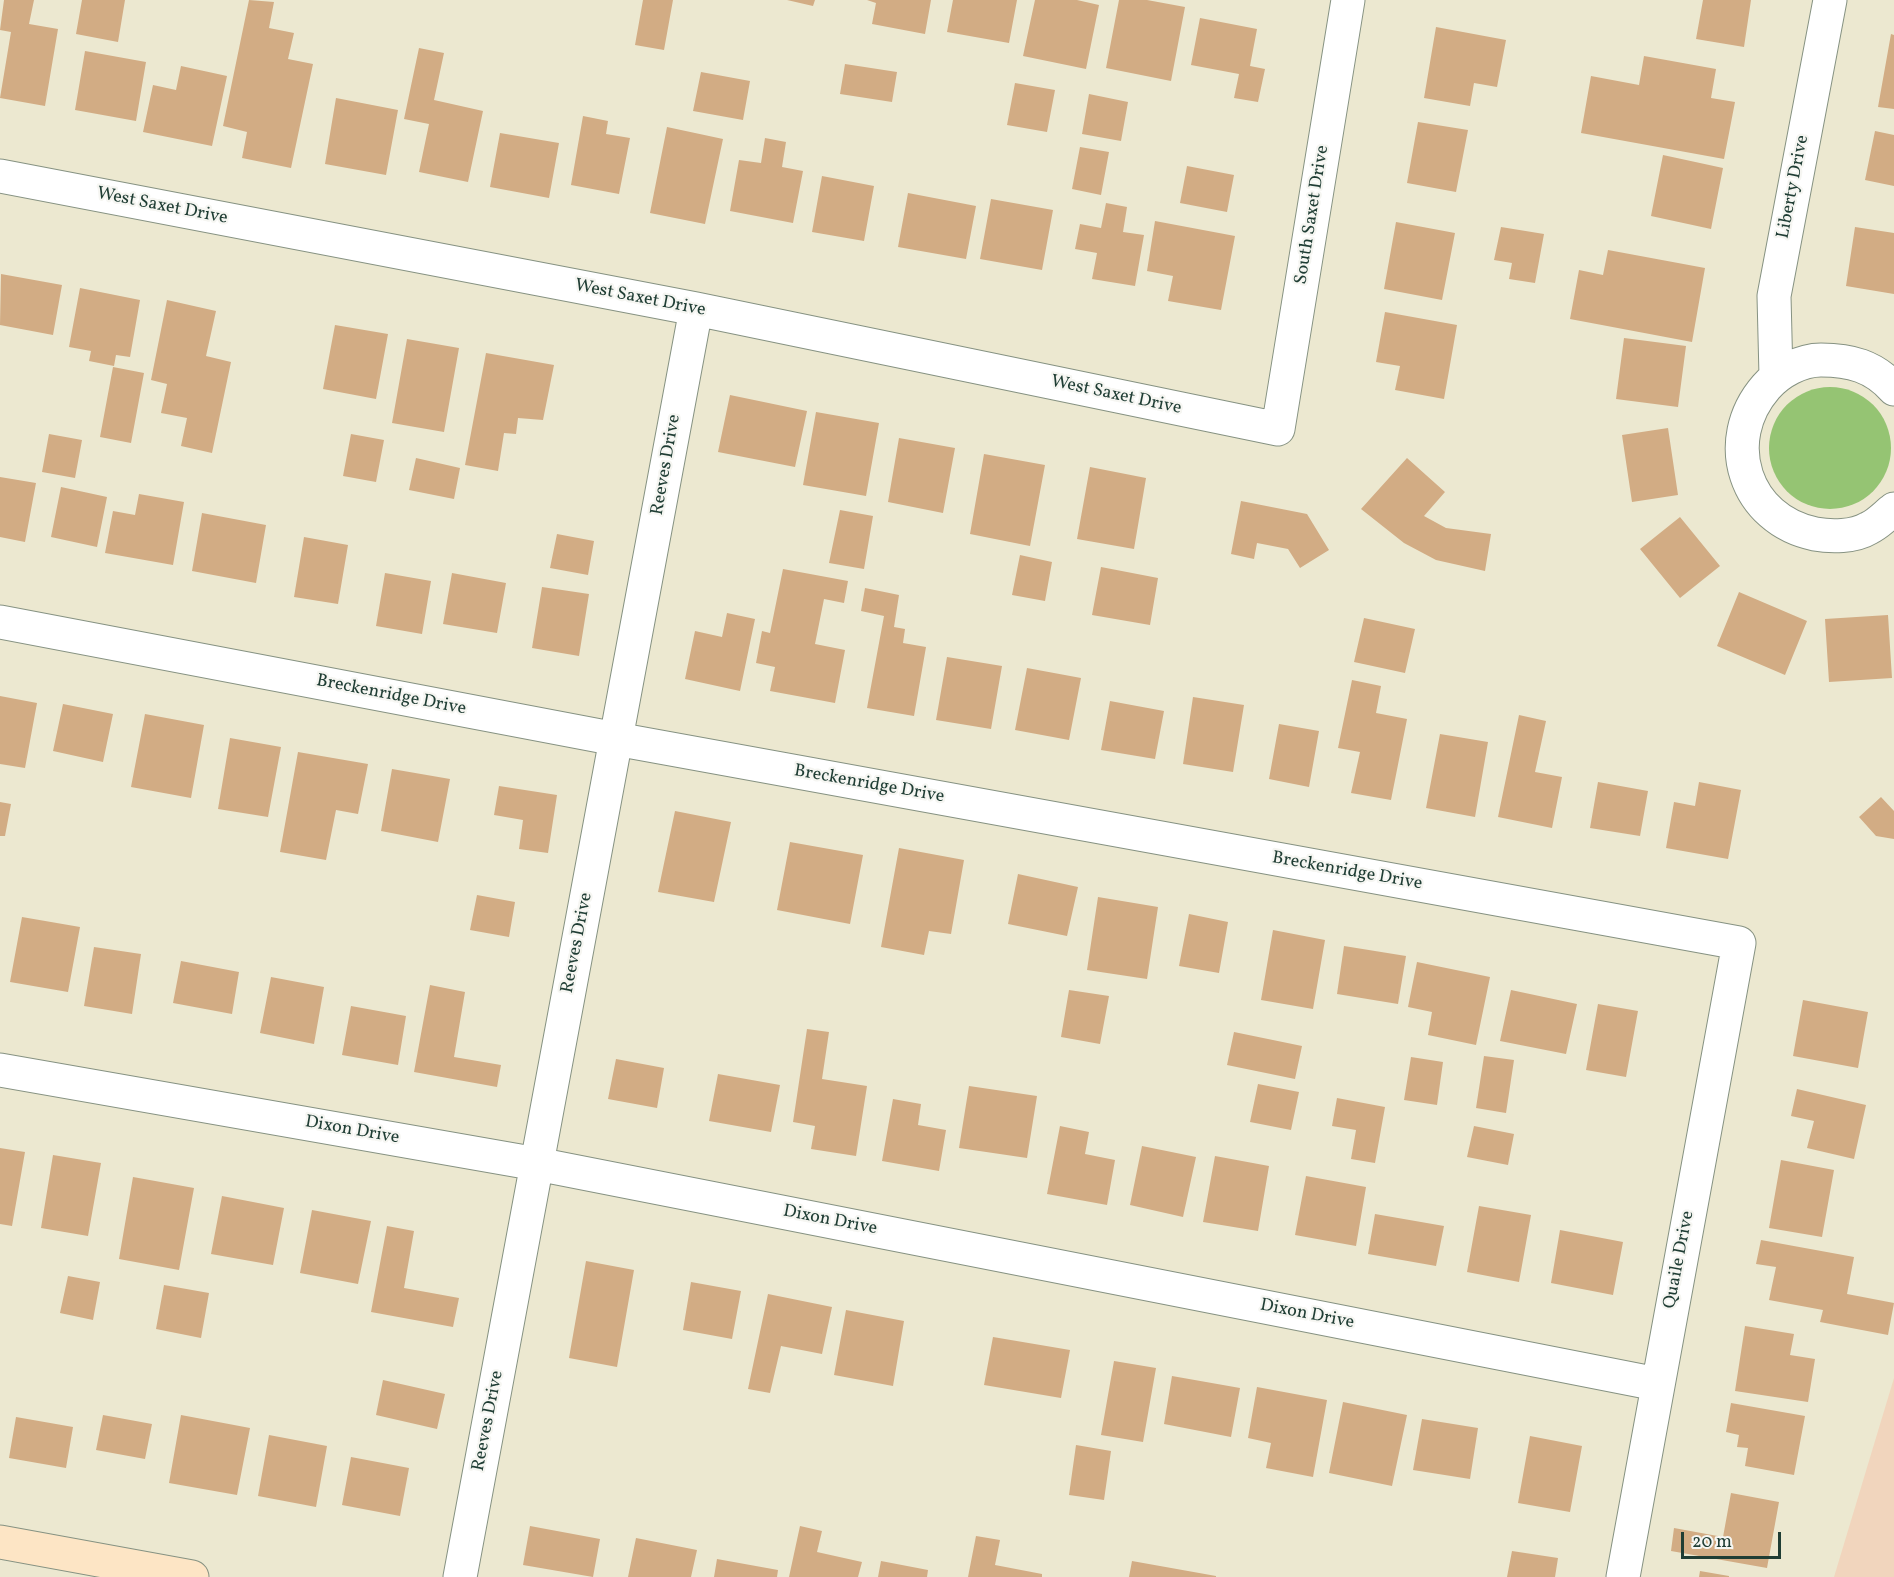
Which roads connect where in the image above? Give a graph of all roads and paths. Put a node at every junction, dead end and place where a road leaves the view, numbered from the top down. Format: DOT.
graph roads {
  1 [pos="1348,0"];
  2 [pos="1830,0"];
  3 [pos="0,176"];
  4 [pos="696,309"];
  5 [pos="1776,376"];
  6 [pos="1894,389"];
  7 [pos="1278,429"];
  8 [pos="1894,509"];
  9 [pos="0,622"];
  10 [pos="616,739"];
  11 [pos="1739,943"];
  12 [pos="0,1070"];
  13 [pos="537,1164"];
  14 [pos="1657,1384"];
  15 [pos="0,1542"];
  16 [pos="192,1577"];
  17 [pos="460,1577"];
  18 [pos="1623,1577"];
  1 -- 7 [label="street, South Saxet Drive"];
  2 -- 5 [label="street, Liberty Drive"];
  3 -- 4 [label="street, West Saxet Drive"];
  4 -- 7 [label="street, West Saxet Drive"];
  4 -- 10 [label="street, Reeves Drive"];
  5 -- 6 [label="street"];
  5 -- 8 [label="street"];
  9 -- 10 [label="street, Breckenridge Drive"];
  10 -- 11 [label="street, Breckenridge Drive"];
  10 -- 13 [label="street, Reeves Drive"];
  11 -- 14 [label="street, Quaile Drive"];
  12 -- 13 [label="street, Dixon Drive"];
  13 -- 14 [label="street, Dixon Drive"];
  13 -- 17 [label="street, Reeves Drive"];
  14 -- 18 [label="street, Quaile Drive"];
  15 -- 16 [label="street"];
}
